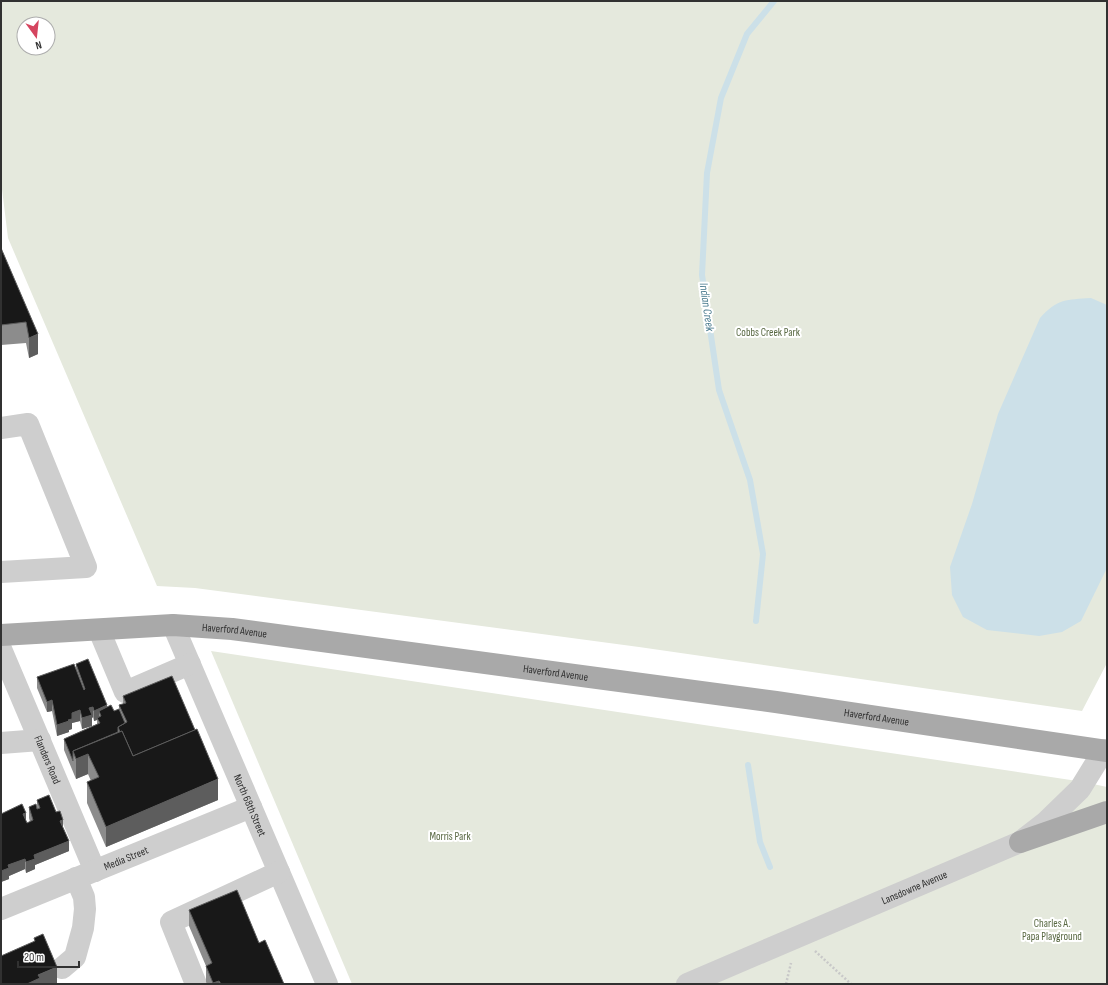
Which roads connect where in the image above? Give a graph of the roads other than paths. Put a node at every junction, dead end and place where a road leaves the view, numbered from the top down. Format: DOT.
graph roads {
  1 [pos="1,428"];
  2 [pos="1,572"];
  3 [pos="173,625"];
  4 [pos="99,630"];
  5 [pos="1,635"];
  6 [pos="1,649"];
  7 [pos="190,664"];
  8 [pos="40,740"];
  9 [pos="1,743"];
  10 [pos="1106,749"];
  11 [pos="251,807"];
  12 [pos="1107,812"];
  13 [pos="1020,842"];
  14 [pos="279,872"];
  15 [pos="86,875"];
  16 [pos="1,909"];
  17 [pos="62,968"];
  18 [pos="196,984"];
  19 [pos="327,984"];
  20 [pos="687,984"];
  1 -- 2 [label="street"];
  3 -- 4 [label="main road, Haverford Avenue"];
  3 -- 7 [label="street, North 68th Street"];
  3 -- 10 [label="main road, Haverford Avenue"];
  4 -- 5 [label="main road, Haverford Avenue"];
  4 -- 7 [label="street"];
  6 -- 8 [label="street, Flanders Road"];
  7 -- 11 [label="street, North 68th Street"];
  8 -- 9 [label="street"];
  8 -- 15 [label="street, Flanders Road"];
  10 -- 13 [label="street, Lansdowne Avenue"];
  11 -- 14 [label="street, North 68th Street"];
  11 -- 15 [label="street, Media Street"];
  12 -- 13 [label="main road"];
  13 -- 20 [label="street, Lansdowne Avenue"];
  14 -- 18 [label="street"];
  14 -- 19 [label="street, North 68th Street"];
  15 -- 16 [label="street, Media Street"];
  15 -- 17 [label="street, Flanders Road"];
}
